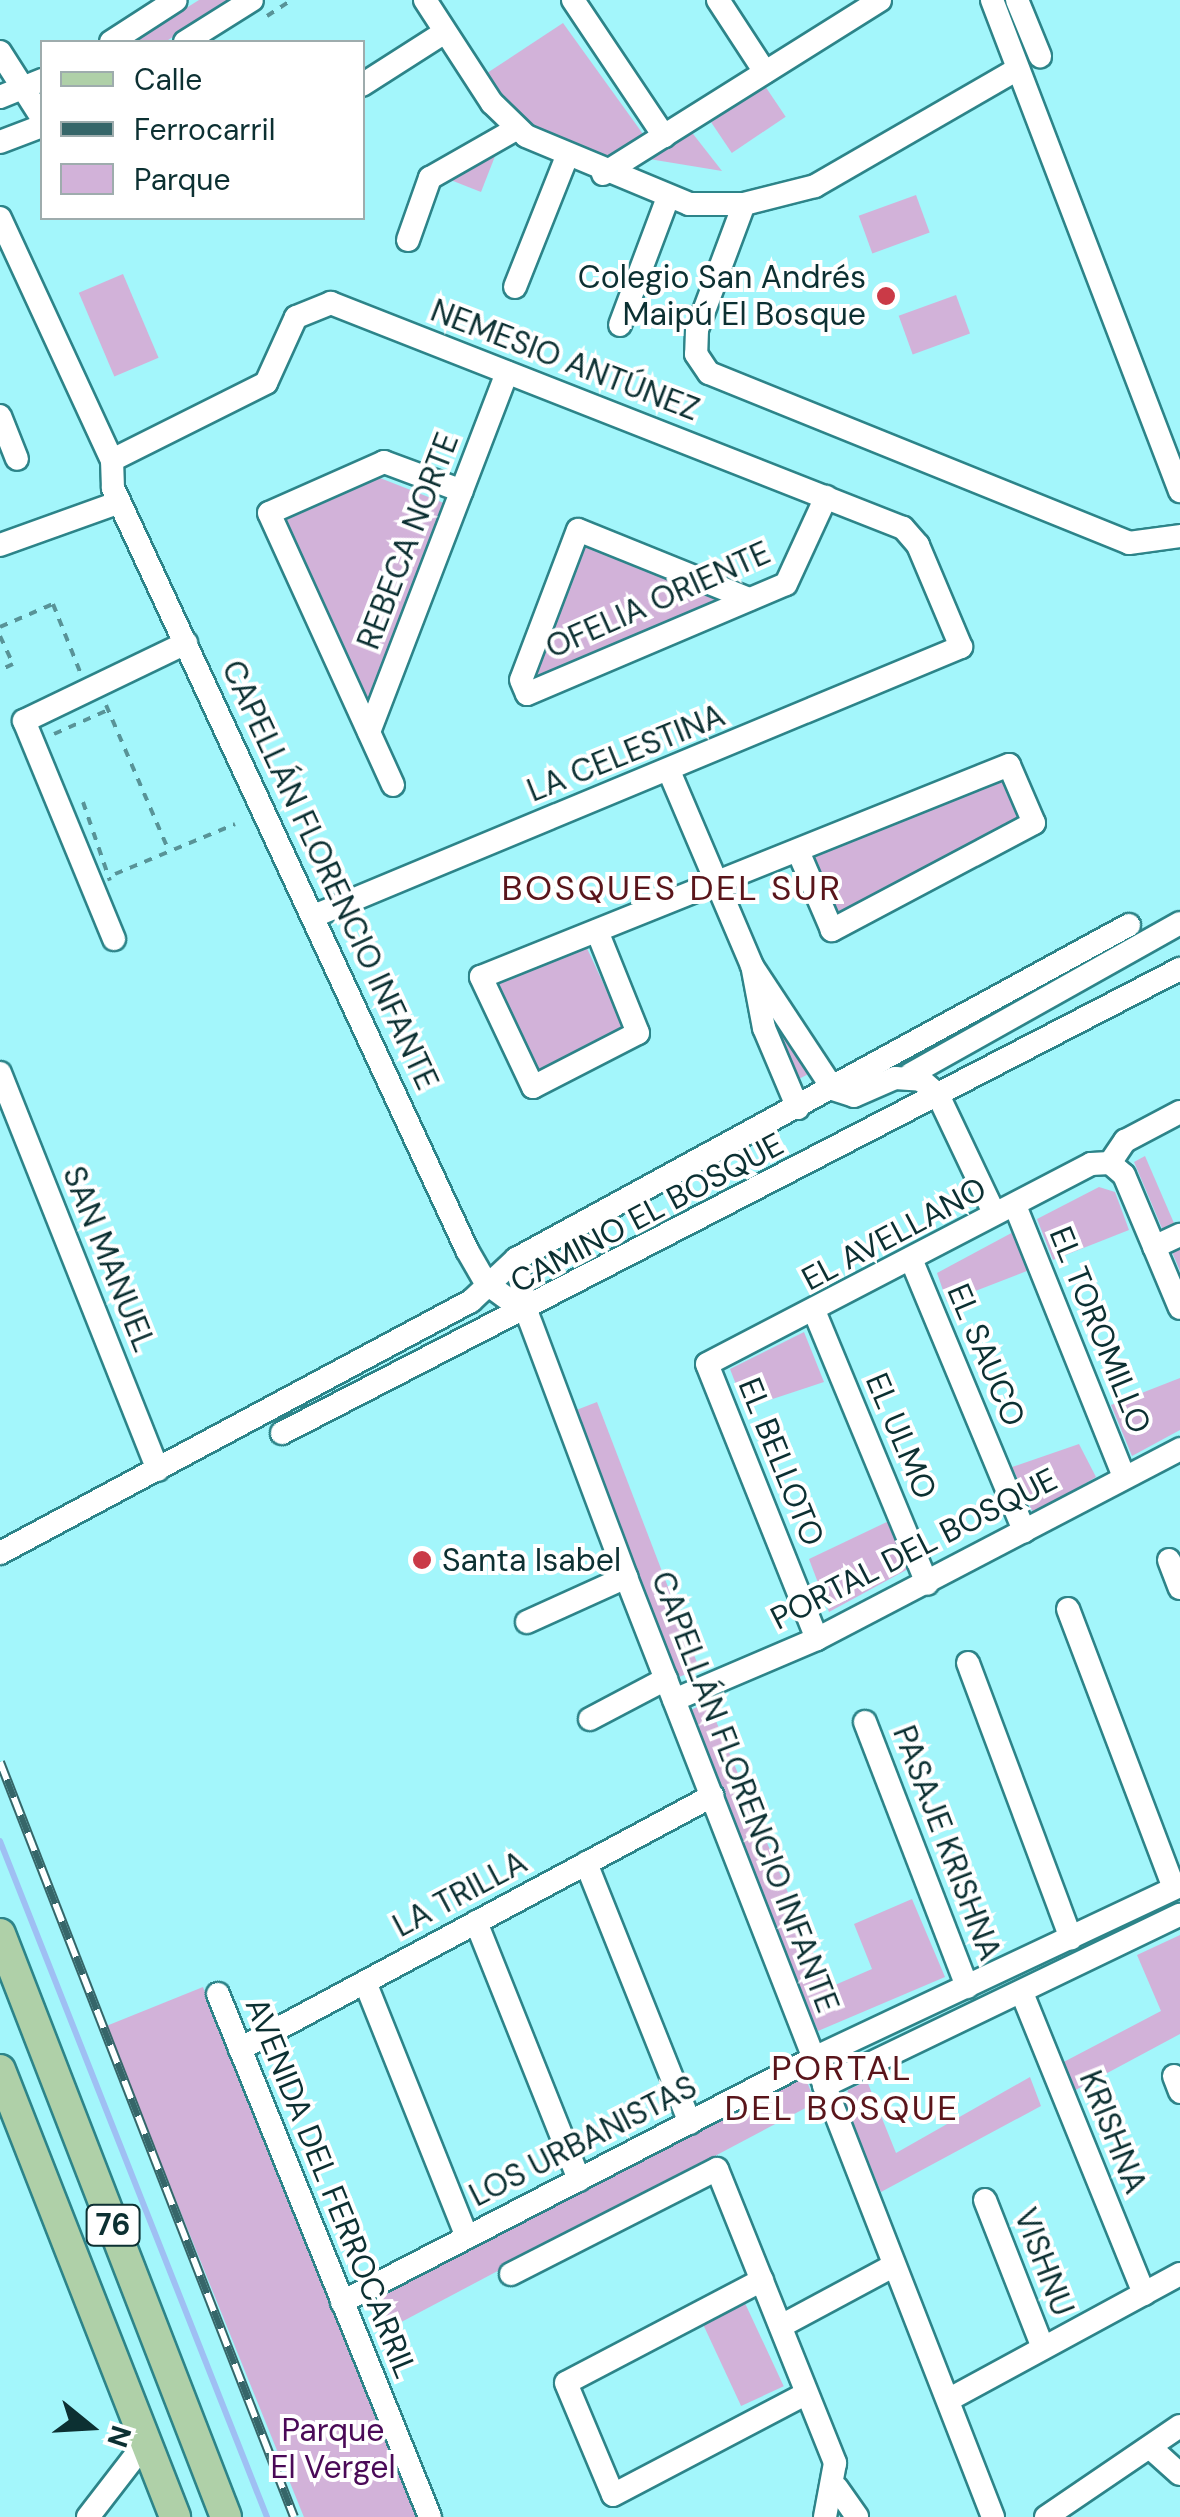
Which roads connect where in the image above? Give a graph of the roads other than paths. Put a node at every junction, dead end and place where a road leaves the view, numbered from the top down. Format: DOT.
graph roads {
  1 [pos="176,0"];
  2 [pos="252,0"];
  3 [pos="425,0"];
  4 [pos="573,0"];
  5 [pos="718,0"];
  6 [pos="992,0"];
  7 [pos="1017,0"];
  8 [pos="872,2"];
  9 [pos="446,32"];
  10 [pos="114,40"];
  11 [pos="188,40"];
  12 [pos="0,52"];
  13 [pos="1040,56"];
  14 [pos="1018,68"];
  15 [pos="766,72"];
  16 [pos="365,83"];
  17 [pos="34,84"];
  18 [pos="0,97"];
  19 [pos="40,110"];
  20 [pos="40,127"];
  21 [pos="516,129"];
  22 [pos="664,136"];
  23 [pos="0,142"];
  24 [pos="566,160"];
  25 [pos="603,174"];
  26 [pos="667,200"];
  27 [pos="744,204"];
  28 [pos="0,218"];
  29 [pos="408,240"];
  30 [pos="515,287"];
  31 [pos="620,324"];
  32 [pos="507,374"];
  33 [pos="0,416"];
  34 [pos="118,455"];
  35 [pos="17,459"];
  36 [pos="462,491"];
  37 [pos="1180,491"];
  38 [pos="826,498"];
  39 [pos="120,502"];
  40 [pos="1180,536"];
  41 [pos="0,545"];
  42 [pos="749,598"];
  43 [pos="186,643"];
  44 [pos="961,647"];
  45 [pos="369,732"];
  46 [pos="669,770"];
  47 [pos="393,785"];
  48 [pos="798,851"];
  49 [pos="718,883"];
  50 [pos="314,916"];
  51 [pos="1180,923"];
  52 [pos="1130,925"];
  53 [pos="597,931"];
  54 [pos="114,939"];
  55 [pos="752,966"];
  56 [pos="1180,969"];
  57 [pos="0,1073"];
  58 [pos="910,1074"];
  59 [pos="833,1089"];
  60 [pos="938,1095"];
  61 [pos="798,1108"];
  62 [pos="1180,1112"];
  63 [pos="1110,1163"];
  64 [pos="1005,1210"];
  65 [pos="1180,1235"];
  66 [pos="1154,1247"];
  67 [pos="516,1259"];
  68 [pos="910,1259"];
  69 [pos="486,1283"];
  70 [pos="1180,1308"];
  71 [pos="527,1313"];
  72 [pos="814,1313"];
  73 [pos="707,1364"];
  74 [pos="326,1380"];
  75 [pos="383,1384"];
  76 [pos="282,1433"];
  77 [pos="1180,1449"];
  78 [pos="158,1470"];
  79 [pos="1124,1477"];
  80 [pos="1024,1532"];
  81 [pos="0,1553"];
  82 [pos="1169,1560"];
  83 [pos="626,1577"];
  84 [pos="927,1584"];
  85 [pos="1180,1588"];
  86 [pos="1068,1609"];
  87 [pos="526,1622"];
  88 [pos="817,1639"];
  89 [pos="968,1663"];
  90 [pos="670,1690"];
  91 [pos="590,1718"];
  92 [pos="866,1722"];
  93 [pos="712,1796"];
  94 [pos="586,1863"];
  95 [pos="1177,1887"];
  96 [pos="1180,1915"];
  97 [pos="476,1922"];
  98 [pos="0,1934"];
  99 [pos="1071,1938"];
  100 [pos="364,1982"];
  101 [pos="968,1987"];
  102 [pos="1022,1993"];
  103 [pos="218,1994"];
  104 [pos="240,2049"];
  105 [pos="814,2058"];
  106 [pos="0,2070"];
  107 [pos="824,2086"];
  108 [pos="690,2123"];
  109 [pos="579,2180"];
  110 [pos="985,2200"];
  111 [pos="468,2237"];
  112 [pos="893,2266"];
  113 [pos="511,2274"];
  114 [pos="1180,2274"];
  115 [pos="762,2280"];
  116 [pos="1144,2294"];
  117 [pos="342,2302"];
  118 [pos="781,2326"];
  119 [pos="1043,2348"];
  120 [pos="805,2394"];
  121 [pos="948,2400"];
  122 [pos="1180,2426"];
  123 [pos="146,2442"];
  124 [pos="1154,2450"];
  125 [pos="1180,2474"];
  126 [pos="837,2488"];
  127 [pos="88,2517"];
  128 [pos="176,2517"];
  129 [pos="226,2517"];
  130 [pos="430,2517"];
  131 [pos="825,2517"];
  132 [pos="857,2517"];
  133 [pos="993,2517"];
  134 [pos="1046,2517"];
  1 -- 10 [label="street"];
  2 -- 11 [label="street"];
  3 -- 9 [label="street"];
  4 -- 22 [label="street"];
  5 -- 15 [label="street"];
  6 -- 14 [label="street"];
  7 -- 13 [label="street"];
  8 -- 15 [label="street"];
  9 -- 16 [label="street"];
  9 -- 21 [label="street"];
  12 -- 17 [label="street"];
  14 -- 27 [label="street"];
  14 -- 37 [label="street"];
  15 -- 22 [label="street"];
  17 -- 18 [label="street"];
  17 -- 19 [label="street"];
  20 -- 23 [label="street"];
  21 -- 24 [label="street"];
  21 -- 29 [label="street"];
  22 -- 25 [label="street"];
  24 -- 25 [label="street"];
  24 -- 30 [label="street"];
  25 -- 26 [label="street"];
  26 -- 27 [label="street"];
  26 -- 31 [label="street"];
  27 -- 40 [label="street"];
  28 -- 34 [label="street, CAPELLÁN FLORENCIO INFANTE"];
  32 -- 34 [label="street, NEMESIO ANTÚNEZ"];
  32 -- 36 [label="street, REBECA NORTE"];
  32 -- 38 [label="street, NEMESIO ANTÚNEZ"];
  33 -- 35 [label="street"];
  34 -- 39 [label="street, CAPELLÁN FLORENCIO INFANTE"];
  36 -- 45 [label="street, REBECA NORTE"];
  36 -- 45 [label="street"];
  38 -- 42 [label="street, OFELIA ORIENTE"];
  38 -- 44 [label="street, NEMESIO ANTÚNEZ"];
  39 -- 41 [label="street"];
  39 -- 43 [label="street, CAPELLÁN FLORENCIO INFANTE"];
  42 -- 42 [label="street, OFELIA ORIENTE"];
  43 -- 50 [label="street, CAPELLÁN FLORENCIO INFANTE"];
  43 -- 54 [label="street"];
  44 -- 46 [label="street, LA CELESTINA"];
  45 -- 47 [label="street"];
  46 -- 49 [label="street"];
  46 -- 50 [label="street, LA CELESTINA"];
  48 -- 48 [label="street"];
  48 -- 49 [label="street"];
  49 -- 53 [label="street"];
  49 -- 55 [label="street"];
  50 -- 69 [label="street, CAPELLÁN FLORENCIO INFANTE"];
  51 -- 58 [label="street, CAMINO EL BOSQUE"];
  52 -- 59 [label="street, CAMINO EL BOSQUE"];
  53 -- 53 [label="street"];
  55 -- 59 [label="street"];
  55 -- 61 [label="street"];
  56 -- 60 [label="street, CAMINO EL BOSQUE"];
  57 -- 78 [label="street, SAN MANUEL"];
  58 -- 59 [label="street, CAMINO EL BOSQUE"];
  58 -- 60 [label="street"];
  59 -- 61 [label="street, CAMINO EL BOSQUE"];
  60 -- 64 [label="street, EL TOROMILLO"];
  60 -- 71 [label="street, CAMINO EL BOSQUE"];
  61 -- 67 [label="street, CAMINO EL BOSQUE"];
  62 -- 63 [label="street"];
  63 -- 64 [label="street, EL AVELLANO"];
  63 -- 66 [label="street"];
  64 -- 68 [label="street, EL AVELLANO"];
  64 -- 79 [label="street, EL TOROMILLO"];
  65 -- 66 [label="street"];
  66 -- 70 [label="street"];
  67 -- 69 [label="street, CAMINO EL BOSQUE"];
  67 -- 71 [label="street, CAPELLÁN FLORENCIO INFANTE"];
  68 -- 72 [label="street, EL AVELLANO"];
  68 -- 80 [label="street, EL SAUCO"];
  69 -- 71 [label="street, CAPELLÁN FLORENCIO INFANTE"];
  69 -- 74 [label="street, CAMINO EL BOSQUE"];
  71 -- 75 [label="street, CAMINO EL BOSQUE"];
  71 -- 83 [label="street, CAPELLÁN FLORENCIO INFANTE"];
  72 -- 73 [label="street, EL AVELLANO"];
  72 -- 84 [label="street, EL ULMO"];
  73 -- 88 [label="street, EL BELLOTO"];
  74 -- 75 [label="street"];
  74 -- 78 [label="street, CAMINO EL BOSQUE"];
  75 -- 76 [label="street, CAMINO EL BOSQUE"];
  77 -- 79 [label="street, PORTAL DEL BOSQUE"];
  78 -- 81 [label="street, CAMINO EL BOSQUE"];
  79 -- 80 [label="street, PORTAL DEL BOSQUE"];
  80 -- 84 [label="street, PORTAL DEL BOSQUE"];
  82 -- 85 [label="street"];
  83 -- 87 [label="street"];
  83 -- 90 [label="street, CAPELLÁN FLORENCIO INFANTE"];
  84 -- 88 [label="street, PORTAL DEL BOSQUE"];
  86 -- 95 [label="street"];
  88 -- 90 [label="street, PORTAL DEL BOSQUE"];
  89 -- 99 [label="street"];
  90 -- 91 [label="street, PORTAL DEL BOSQUE"];
  90 -- 93 [label="street, CAPELLÁN FLORENCIO INFANTE"];
  92 -- 101 [label="street, PASAJE KRISHNA"];
  93 -- 94 [label="street, LA TRILLA"];
  93 -- 105 [label="street, CAPELLÁN FLORENCIO INFANTE"];
  94 -- 97 [label="street, LA TRILLA"];
  94 -- 108 [label="street"];
  95 -- 99 [label="street, LOS URBANISTAS"];
  96 -- 102 [label="street"];
  97 -- 100 [label="street, LA TRILLA"];
  97 -- 109 [label="street"];
  98 -- 129 [label="main road, 76"];
  99 -- 101 [label="street, LOS URBANISTAS"];
  100 -- 104 [label="street, LA TRILLA"];
  100 -- 111 [label="street"];
  101 -- 105 [label="street, LOS URBANISTAS"];
  102 -- 107 [label="street"];
  102 -- 116 [label="street, KRISHNA"];
  103 -- 104 [label="street, AVENIDA DEL FERROCARRIL"];
  104 -- 117 [label="street, AVENIDA DEL FERROCARRIL"];
  105 -- 107 [label="street, CAPELLÁN FLORENCIO INFANTE"];
  105 -- 108 [label="street, LOS URBANISTAS"];
  106 -- 123 [label="main road, 76"];
  107 -- 112 [label="street, CAPELLÁN FLORENCIO INFANTE"];
  108 -- 109 [label="street, LOS URBANISTAS"];
  109 -- 111 [label="street, LOS URBANISTAS"];
  110 -- 119 [label="street, VISHNU"];
  111 -- 117 [label="street, LOS URBANISTAS"];
  112 -- 118 [label="street"];
  112 -- 121 [label="street, CAPELLÁN FLORENCIO INFANTE"];
  113 -- 115 [label="street"];
  114 -- 116 [label="street"];
  115 -- 118 [label="street"];
  115 -- 120 [label="street"];
  116 -- 119 [label="street"];
  117 -- 130 [label="street, AVENIDA DEL FERROCARRIL"];
  118 -- 120 [label="street"];
  119 -- 121 [label="street"];
  120 -- 126 [label="street"];
  121 -- 133 [label="street, CAPELLÁN FLORENCIO INFANTE"];
  122 -- 124 [label="street"];
  123 -- 127 [label="street"];
  123 -- 128 [label="main road, 76"];
  124 -- 125 [label="street"];
  124 -- 134 [label="street"];
  126 -- 131 [label="street"];
  126 -- 132 [label="street"];
}
